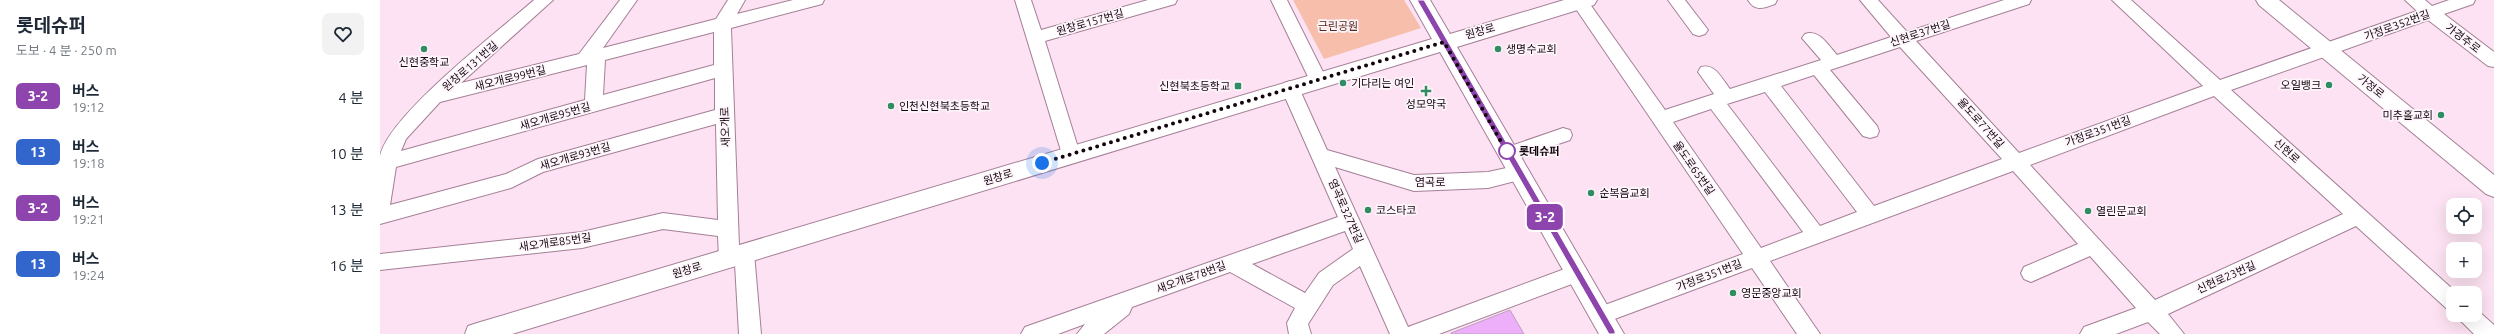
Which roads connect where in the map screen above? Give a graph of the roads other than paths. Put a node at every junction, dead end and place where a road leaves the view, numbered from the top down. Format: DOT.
graph roads {
  1 [pos="545,0"];
  2 [pos="630,0"];
  3 [pos="737,0"];
  4 [pos="816,0"];
  5 [pos="1023,0"];
  6 [pos="1169,0"];
  7 [pos="1280,0"];
  8 [pos="1420,0"];
  9 [pos="1676,0"];
  10 [pos="1756,0"];
  11 [pos="1770,0"];
  12 [pos="1868,0"];
  13 [pos="2023,0"];
  14 [pos="2120,0"];
  15 [pos="2266,0"];
  16 [pos="2414,0"];
  17 [pos="2467,0"];
  18 [pos="1583,1"];
  19 [pos="2431,13"];
  20 [pos="722,24"];
  21 [pos="1699,30"];
  22 [pos="1035,38"];
  23 [pos="1811,38"];
  24 [pos="1903,39"];
  25 [pos="1444,42"];
  26 [pos="2328,51"];
  27 [pos="590,58"];
  28 [pos="2494,61"];
  29 [pos="1825,65"];
  30 [pos="723,69"];
  31 [pos="1707,72"];
  32 [pos="1318,80"];
  33 [pos="1768,84"];
  34 [pos="1290,88"];
  35 [pos="2217,88"];
  36 [pos="434,97"];
  37 [pos="1721,99"];
  38 [pos="594,105"];
  39 [pos="725,114"];
  40 [pos="1660,119"];
  41 [pos="1870,131"];
  42 [pos="1563,135"];
  43 [pos="1072,154"];
  44 [pos="1508,154"];
  45 [pos="1320,155"];
  46 [pos="383,156"];
  47 [pos="2016,162"];
  48 [pos="1520,173"];
  49 [pos="2494,188"];
  50 [pos="380,206"];
  51 [pos="1870,215"];
  52 [pos="380,216"];
  53 [pos="2359,216"];
  54 [pos="1350,220"];
  55 [pos="729,229"];
  56 [pos="1816,235"];
  57 [pos="2093,246"];
  58 [pos="1364,252"];
  59 [pos="737,255"];
  60 [pos="1756,257"];
  61 [pos="380,262"];
  62 [pos="1231,263"];
  63 [pos="2031,273"];
  64 [pos="1578,274"];
  65 [pos="2446,296"];
  66 [pos="1134,297"];
  67 [pos="1309,305"];
  68 [pos="2152,311"];
  69 [pos="1601,315"];
  70 [pos="2476,322"];
  71 [pos="477,334"];
  72 [pos="750,334"];
  73 [pos="1032,334"];
  74 [pos="1088,334"];
  75 [pos="1300,334"];
  76 [pos="1401,334"];
  77 [pos="1414,334"];
  78 [pos="1612,334"];
  79 [pos="1809,334"];
  80 [pos="2091,334"];
  81 [pos="2173,334"];
  82 [pos="2489,334"];
  1 -- 36 [label="street, 원창로131번길"];
  2 -- 27 [label="street"];
  3 -- 20 [label="street"];
  4 -- 20 [label="street, 새오개로99번길"];
  5 -- 22 [label="street"];
  6 -- 22 [label="street, 원창로157번길"];
  7 -- 32 [label="street"];
  8 -- 25 [label="street"];
  9 -- 21 [label="street"];
  10 -- 11 [label="street"];
  12 -- 24 [label="street, 율도로77번길"];
  13 -- 24 [label="street, 신현로37번길"];
  14 -- 35 [label="street, 신현로"];
  15 -- 26 [label="street, 가정로"];
  16 -- 19 [label="street, 가경주로"];
  17 -- 19 [label="street, 가정로352번길"];
  18 -- 25 [label="street, 원창로"];
  18 -- 40 [label="street, 율도로65번길"];
  19 -- 26 [label="street, 가정로352번길"];
  19 -- 28 [label="street, 가경주로"];
  20 -- 27 [label="street, 새오개로99번길"];
  20 -- 30 [label="street, 새오개로"];
  22 -- 43 [label="street"];
  23 -- 29 [label="street"];
  24 -- 29 [label="street, 신현로37번길"];
  24 -- 47 [label="street, 율도로77번길"];
  25 -- 32 [label="street, 원창로"];
  25 -- 44 [label="street"];
  26 -- 35 [label="street, 가정로351번길"];
  26 -- 49 [label="street, 가정로"];
  27 -- 36 [label="street, 새오개로99번길"];
  27 -- 38 [label="street"];
  29 -- 33 [label="street, 신현로37번길"];
  29 -- 41 [label="street"];
  30 -- 38 [label="street, 새오개로95번길"];
  30 -- 39 [label="street, 새오개로"];
  31 -- 37 [label="street"];
  32 -- 34 [label="street, 원창로"];
  33 -- 37 [label="street, 신현로37번길"];
  33 -- 51 [label="street"];
  34 -- 43 [label="street, 원창로"];
  34 -- 45 [label="street, 염곡로327번길"];
  35 -- 47 [label="street, 가정로351번길"];
  35 -- 53 [label="street, 신현로"];
  36 -- 46 [label="street, 원창로131번길"];
  37 -- 40 [label="street, 신현로37번길"];
  37 -- 56 [label="street"];
  38 -- 46 [label="street, 새오개로95번길"];
  39 -- 52 [label="street, 새오개로93번길"];
  39 -- 55 [label="street, 새오개로"];
  40 -- 60 [label="street, 율도로65번길"];
  42 -- 44 [label="street"];
  43 -- 59 [label="street, 원창로"];
  44 -- 48 [label="street"];
  45 -- 48 [label="street, 염곡로"];
  45 -- 54 [label="street, 염곡로327번길"];
  46 -- 50 [label="street, 원창로131번길"];
  47 -- 51 [label="street, 가정로351번길"];
  47 -- 57 [label="street, 율도로77번길"];
  48 -- 64 [label="street"];
  51 -- 56 [label="street, 가정로351번길"];
  53 -- 65 [label="street, 신현로"];
  53 -- 68 [label="street, 신현로23번길"];
  54 -- 58 [label="street, 염곡로327번길"];
  54 -- 62 [label="street, 새오개로78번길"];
  55 -- 59 [label="street, 새오개로"];
  55 -- 61 [label="street, 새오개로85번길"];
  56 -- 60 [label="street, 가정로351번길"];
  57 -- 63 [label="street"];
  57 -- 68 [label="street, 율도로77번길"];
  58 -- 67 [label="street"];
  58 -- 76 [label="street, 염곡로327번길"];
  59 -- 71 [label="street, 원창로"];
  59 -- 72 [label="street, 새오개로"];
  60 -- 69 [label="street, 가정로351번길"];
  60 -- 79 [label="street, 율도로65번길"];
  62 -- 66 [label="street, 새오개로78번길"];
  62 -- 67 [label="street"];
  64 -- 69 [label="street"];
  64 -- 77 [label="street"];
  66 -- 73 [label="street, 새오개로78번길"];
  66 -- 74 [label="street"];
  67 -- 75 [label="street"];
  68 -- 80 [label="street, 신현로23번길"];
  68 -- 81 [label="street, 율도로77번길"];
  69 -- 78 [label="street"];
  70 -- 82 [label="street"];
}
